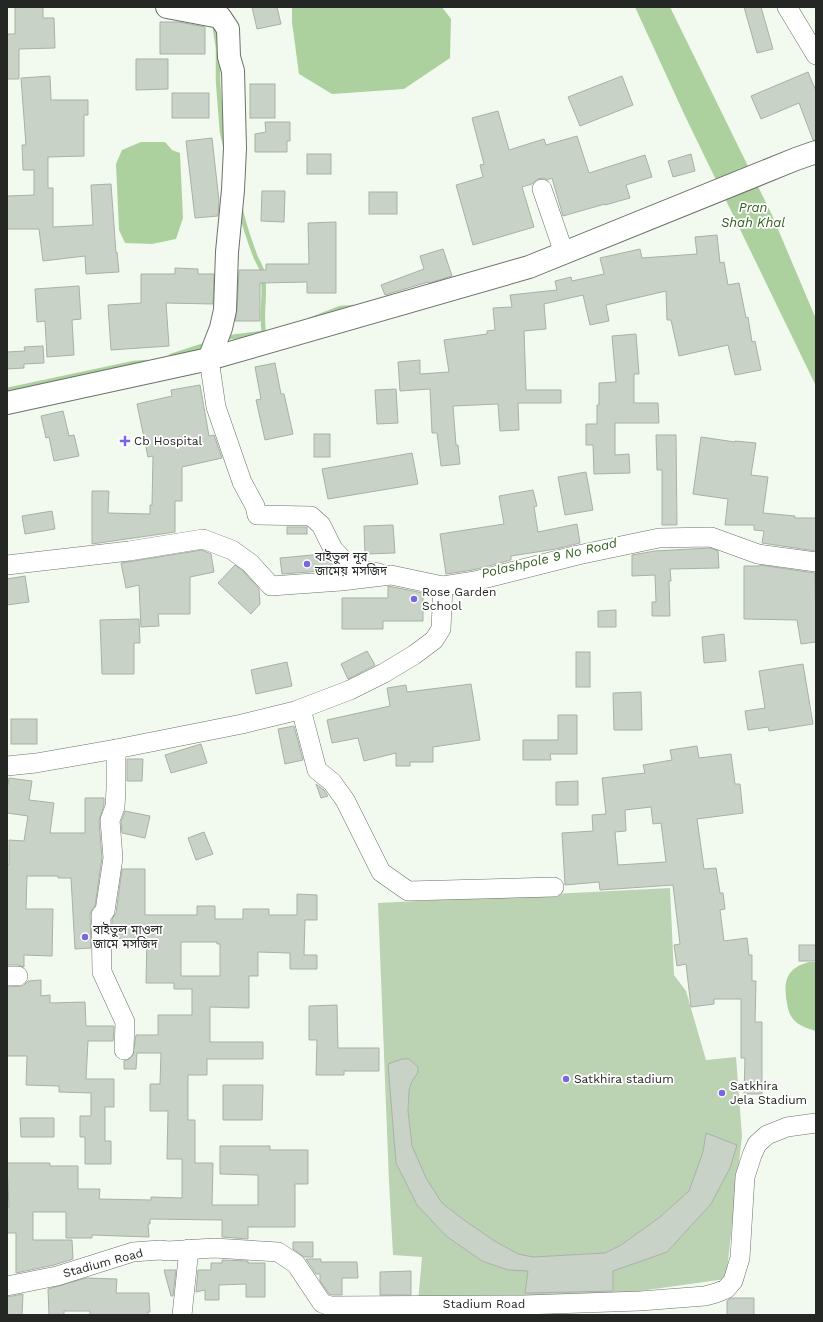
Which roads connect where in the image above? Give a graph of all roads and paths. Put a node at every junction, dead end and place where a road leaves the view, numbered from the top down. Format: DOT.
graph roads {
  1 [pos="166,7"];
  2 [pos="787,7"];
  3 [pos="816,54"];
  4 [pos="806,156"];
  5 [pos="542,189"];
  6 [pos="564,253"];
  7 [pos="209,359"];
  8 [pos="7,403"];
  9 [pos="816,562"];
  10 [pos="7,565"];
  11 [pos="390,575"];
  12 [pos="444,586"];
  13 [pos="301,709"];
  14 [pos="116,749"];
  15 [pos="7,766"];
  16 [pos="554,887"];
  17 [pos="124,1050"];
  18 [pos="816,1123"];
  19 [pos="189,1249"];
  20 [pos="7,1286"];
  21 [pos="182,1315"];
  1 -- 7 [label="main road"];
  2 -- 3 [label="street"];
  4 -- 6 [label="main road"];
  5 -- 6 [label="street"];
  6 -- 7 [label="main road"];
  7 -- 8 [label="main road"];
  7 -- 11 [label="street"];
  9 -- 12 [label="street"];
  10 -- 11 [label="street"];
  11 -- 12 [label="street"];
  12 -- 13 [label="street"];
  13 -- 14 [label="street"];
  13 -- 16 [label="street"];
  14 -- 15 [label="street"];
  14 -- 17 [label="street"];
  18 -- 19 [label="street, Stadium Road"];
  19 -- 20 [label="street, Stadium Road"];
  19 -- 21 [label="street"];
}
